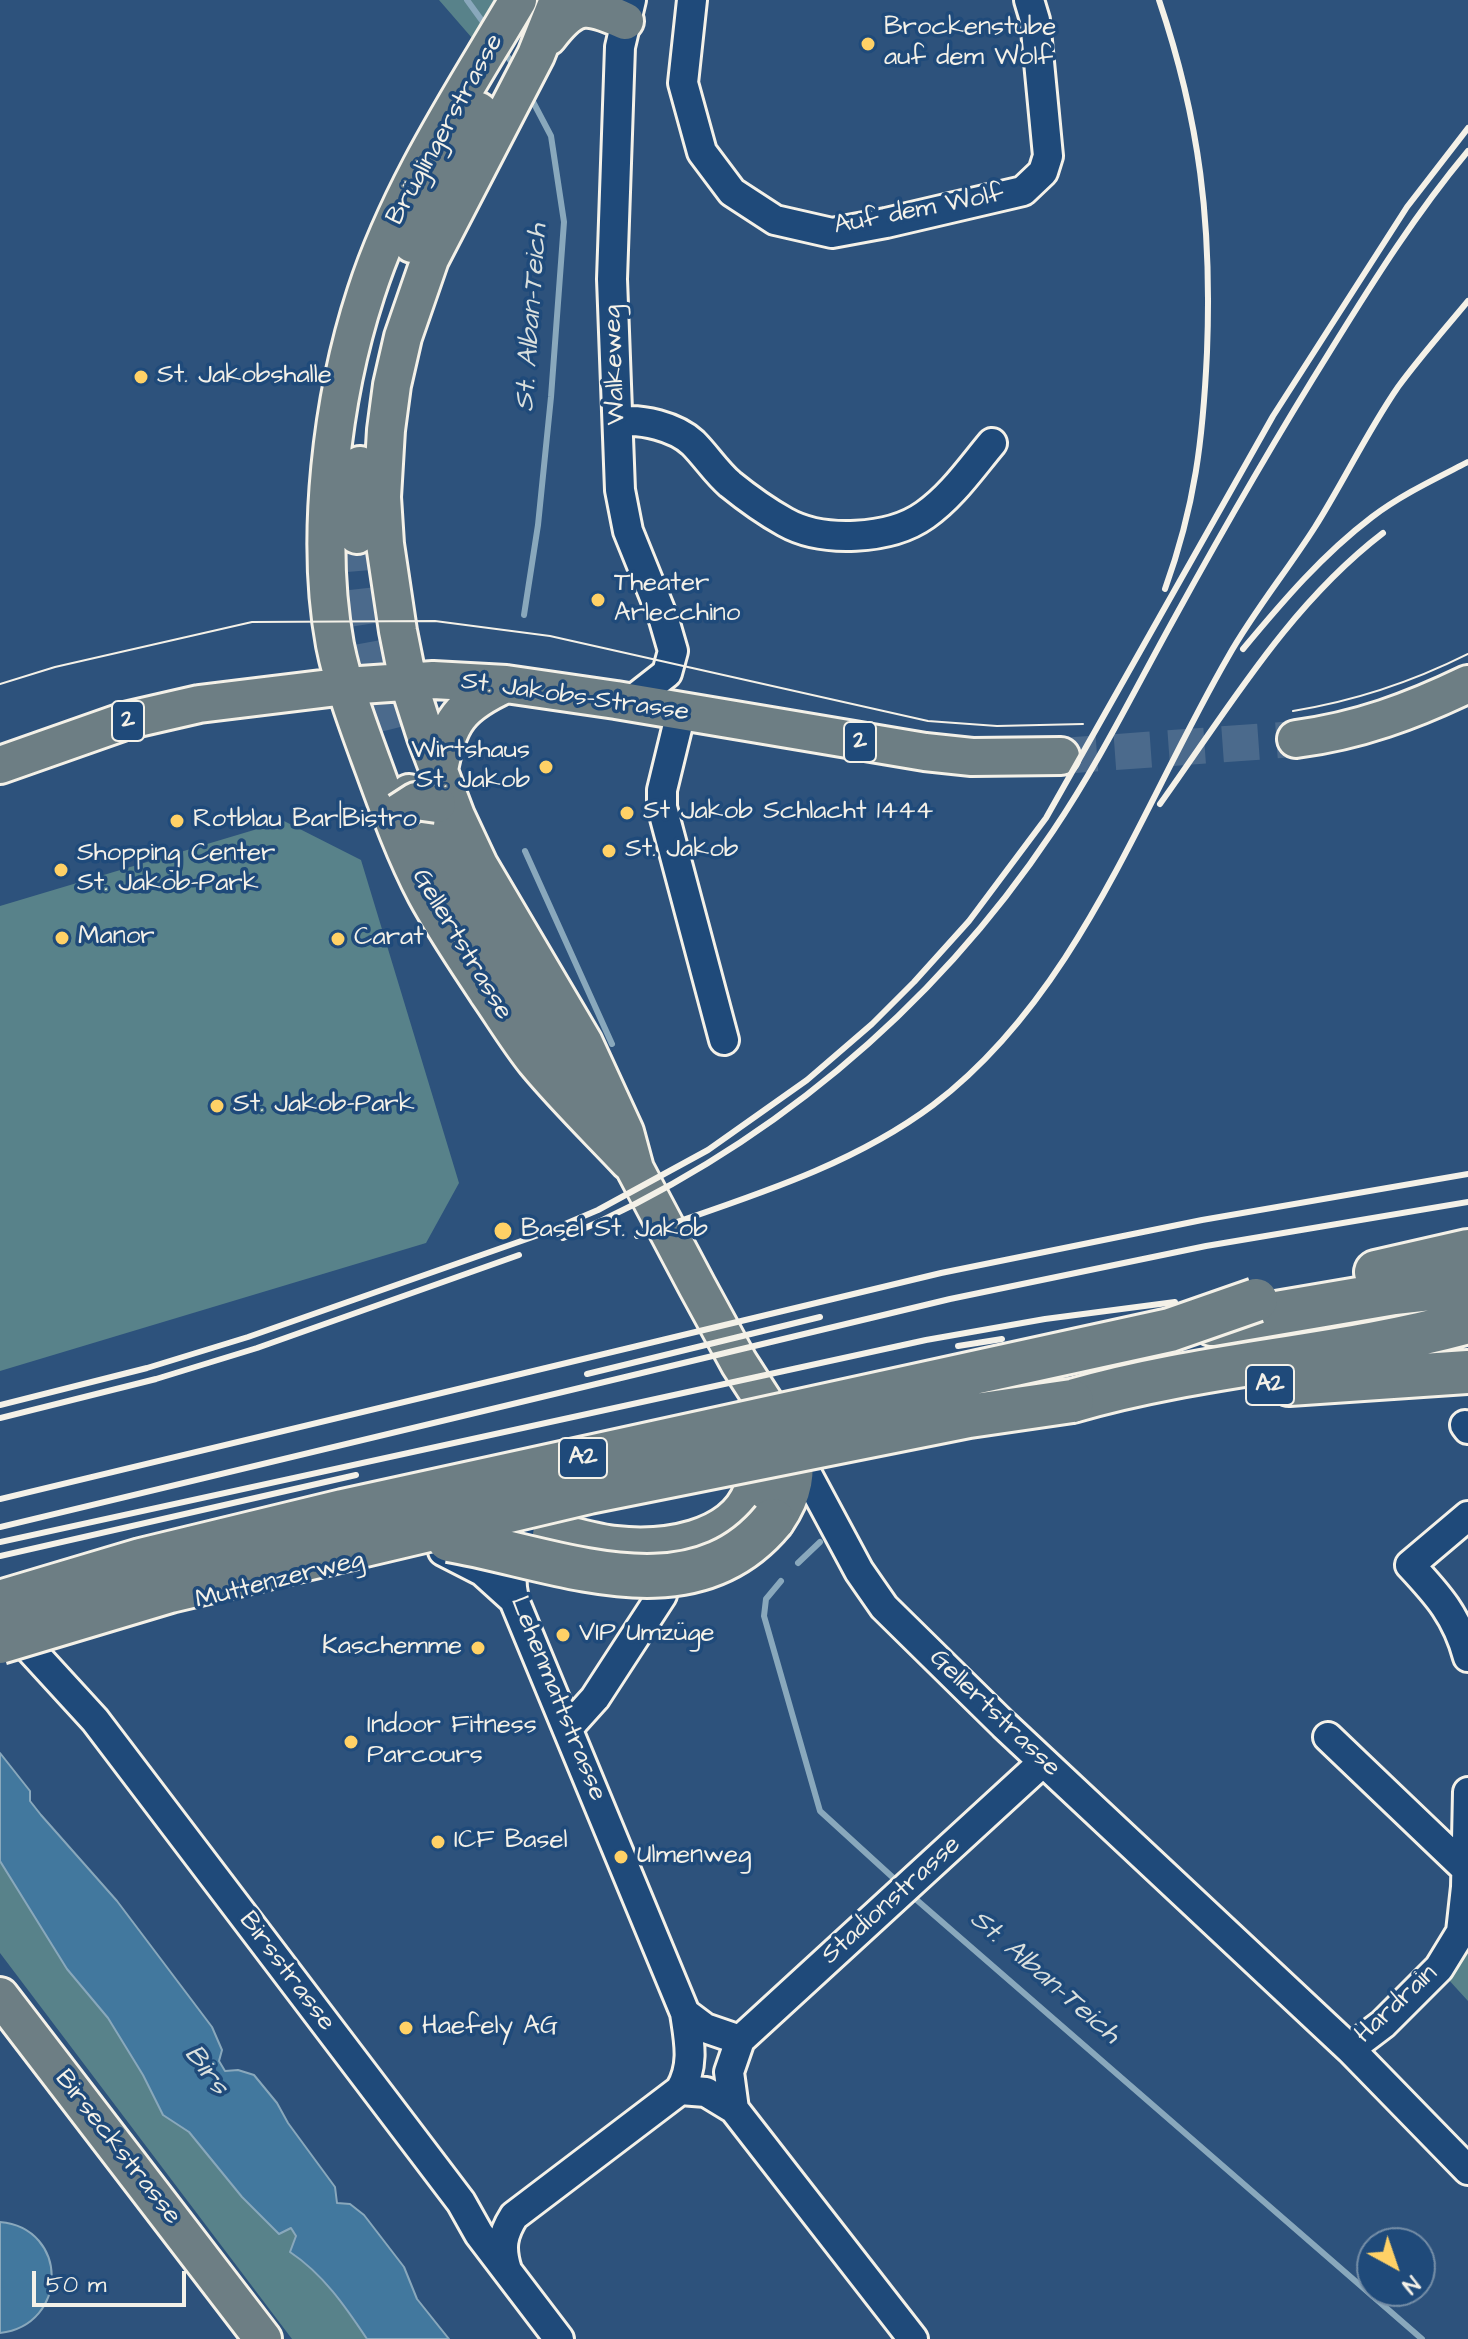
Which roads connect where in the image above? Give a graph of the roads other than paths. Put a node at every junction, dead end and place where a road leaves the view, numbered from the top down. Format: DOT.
graph roads {
  1 [pos="692,0"];
  2 [pos="1029,0"];
  3 [pos="628,10"];
  4 [pos="538,22"];
  5 [pos="469,131"];
  6 [pos="618,422"];
  7 [pos="992,443"];
  8 [pos="357,535"];
  9 [pos="408,681"];
  10 [pos="506,684"];
  11 [pos="1468,684"];
  12 [pos="346,686"];
  13 [pos="630,702"];
  14 [pos="681,712"];
  15 [pos="1296,739"];
  16 [pos="392,747"];
  17 [pos="1061,756"];
  18 [pos="0,765"];
  19 [pos="444,797"];
  20 [pos="396,817"];
  21 [pos="724,1040"];
  22 [pos="635,1169"];
  23 [pos="1468,1251"];
  24 [pos="1468,1285"];
  25 [pos="1256,1309"];
  26 [pos="1468,1322"];
  27 [pos="1468,1372"];
  28 [pos="1072,1401"];
  29 [pos="772,1430"];
  30 [pos="760,1514"];
  31 [pos="1468,1516"];
  32 [pos="0,1584"];
  33 [pos="662,1595"];
  34 [pos="514,1600"];
  35 [pos="0,1602"];
  36 [pos="0,1615"];
  37 [pos="0,1642"];
  38 [pos="1468,1657"];
  39 [pos="20,1660"];
  40 [pos="568,1728"];
  41 [pos="1328,1737"];
  42 [pos="1043,1762"];
  43 [pos="1468,1792"];
  44 [pos="1466,1869"];
  45 [pos="0,1996"];
  46 [pos="685,2013"];
  47 [pos="740,2040"];
  48 [pos="1350,2049"];
  49 [pos="680,2090"];
  50 [pos="734,2109"];
  51 [pos="1468,2170"];
  52 [pos="461,2202"];
  53 [pos="514,2216"];
  54 [pos="507,2270"];
  55 [pos="263,2339"];
  56 [pos="559,2339"];
  57 [pos="913,2339"];
  1 -- 2 [label="street, Auf dem Wolf"];
  3 -- 4 [label="main road"];
  3 -- 6 [label="street, Walkeweg"];
  4 -- 5 [label="main road, Brüglingerstrasse"];
  4 -- 5 [label="main road, Brüglingerstrasse"];
  5 -- 8 [label="main road, Brüglingerstrasse"];
  5 -- 9 [label="main road, Brüglingerstrasse"];
  5 -- 12 [label="main road, Brüglingerstrasse"];
  6 -- 7 [label="street"];
  6 -- 13 [label="street, Walkeweg"];
  9 -- 10 [label="main road, St. Jakobs-Strasse / 2"];
  9 -- 12 [label="main road, St. Jakobs-Strasse / 2"];
  9 -- 19 [label="main road, Gellertstrasse"];
  10 -- 13 [label="main road, St. Jakobs-Strasse / 2"];
  10 -- 19 [label="main road"];
  11 -- 15 [label="main road"];
  12 -- 18 [label="main road, St. Jakobs-Strasse / 2"];
  12 -- 20 [label="main road, Gellertstrasse"];
  13 -- 14 [label="main road, St. Jakobs-Strasse / 2"];
  14 -- 17 [label="main road, St. Jakobs-Strasse / 2"];
  14 -- 21 [label="street"];
  16 -- 22 [label="main road"];
  19 -- 20 [label="main road, bridge"];
  19 -- 22 [label="main road, Gellertstrasse"];
  20 -- 22 [label="main road, Gellertstrasse"];
  22 -- 29 [label="main road, Gellertstrasse"];
  23 -- 25 [label="highway"];
  24 -- 25 [label="highway"];
  25 -- 35 [label="highway, A2, bridge"];
  26 -- 28 [label="highway"];
  27 -- 28 [label="highway, A2"];
  28 -- 37 [label="highway, A2, bridge"];
  29 -- 30 [label="highway"];
  29 -- 34 [label="street, Lehenmattstrasse"];
  29 -- 42 [label="street, Gellertstrasse"];
  30 -- 32 [label="highway, bridge"];
  30 -- 39 [label="highway, bridge"];
  31 -- 38 [label="street"];
  33 -- 40 [label="street"];
  34 -- 39 [label="street, Muttenzerweg"];
  34 -- 40 [label="street, Lehenmattstrasse"];
  36 -- 39 [label="street, Birsstrasse"];
  39 -- 52 [label="street, Birsstrasse"];
  40 -- 46 [label="street, Lehenmattstrasse"];
  41 -- 44 [label="street"];
  42 -- 47 [label="street, Stadionstrasse"];
  42 -- 48 [label="street, Gellertstrasse"];
  43 -- 44 [label="street, Hardrain"];
  44 -- 48 [label="street, Hardrain"];
  45 -- 55 [label="main road, Birseckstrasse"];
  46 -- 47 [label="street"];
  46 -- 49 [label="street, Lehenmattstrasse"];
  47 -- 50 [label="street"];
  48 -- 51 [label="street, Gellertstrasse"];
  49 -- 50 [label="street"];
  49 -- 53 [label="street"];
  50 -- 57 [label="street"];
  52 -- 53 [label="street"];
  52 -- 54 [label="street, Birsstrasse"];
  53 -- 54 [label="street"];
  54 -- 56 [label="street, Birsstrasse"];
}
